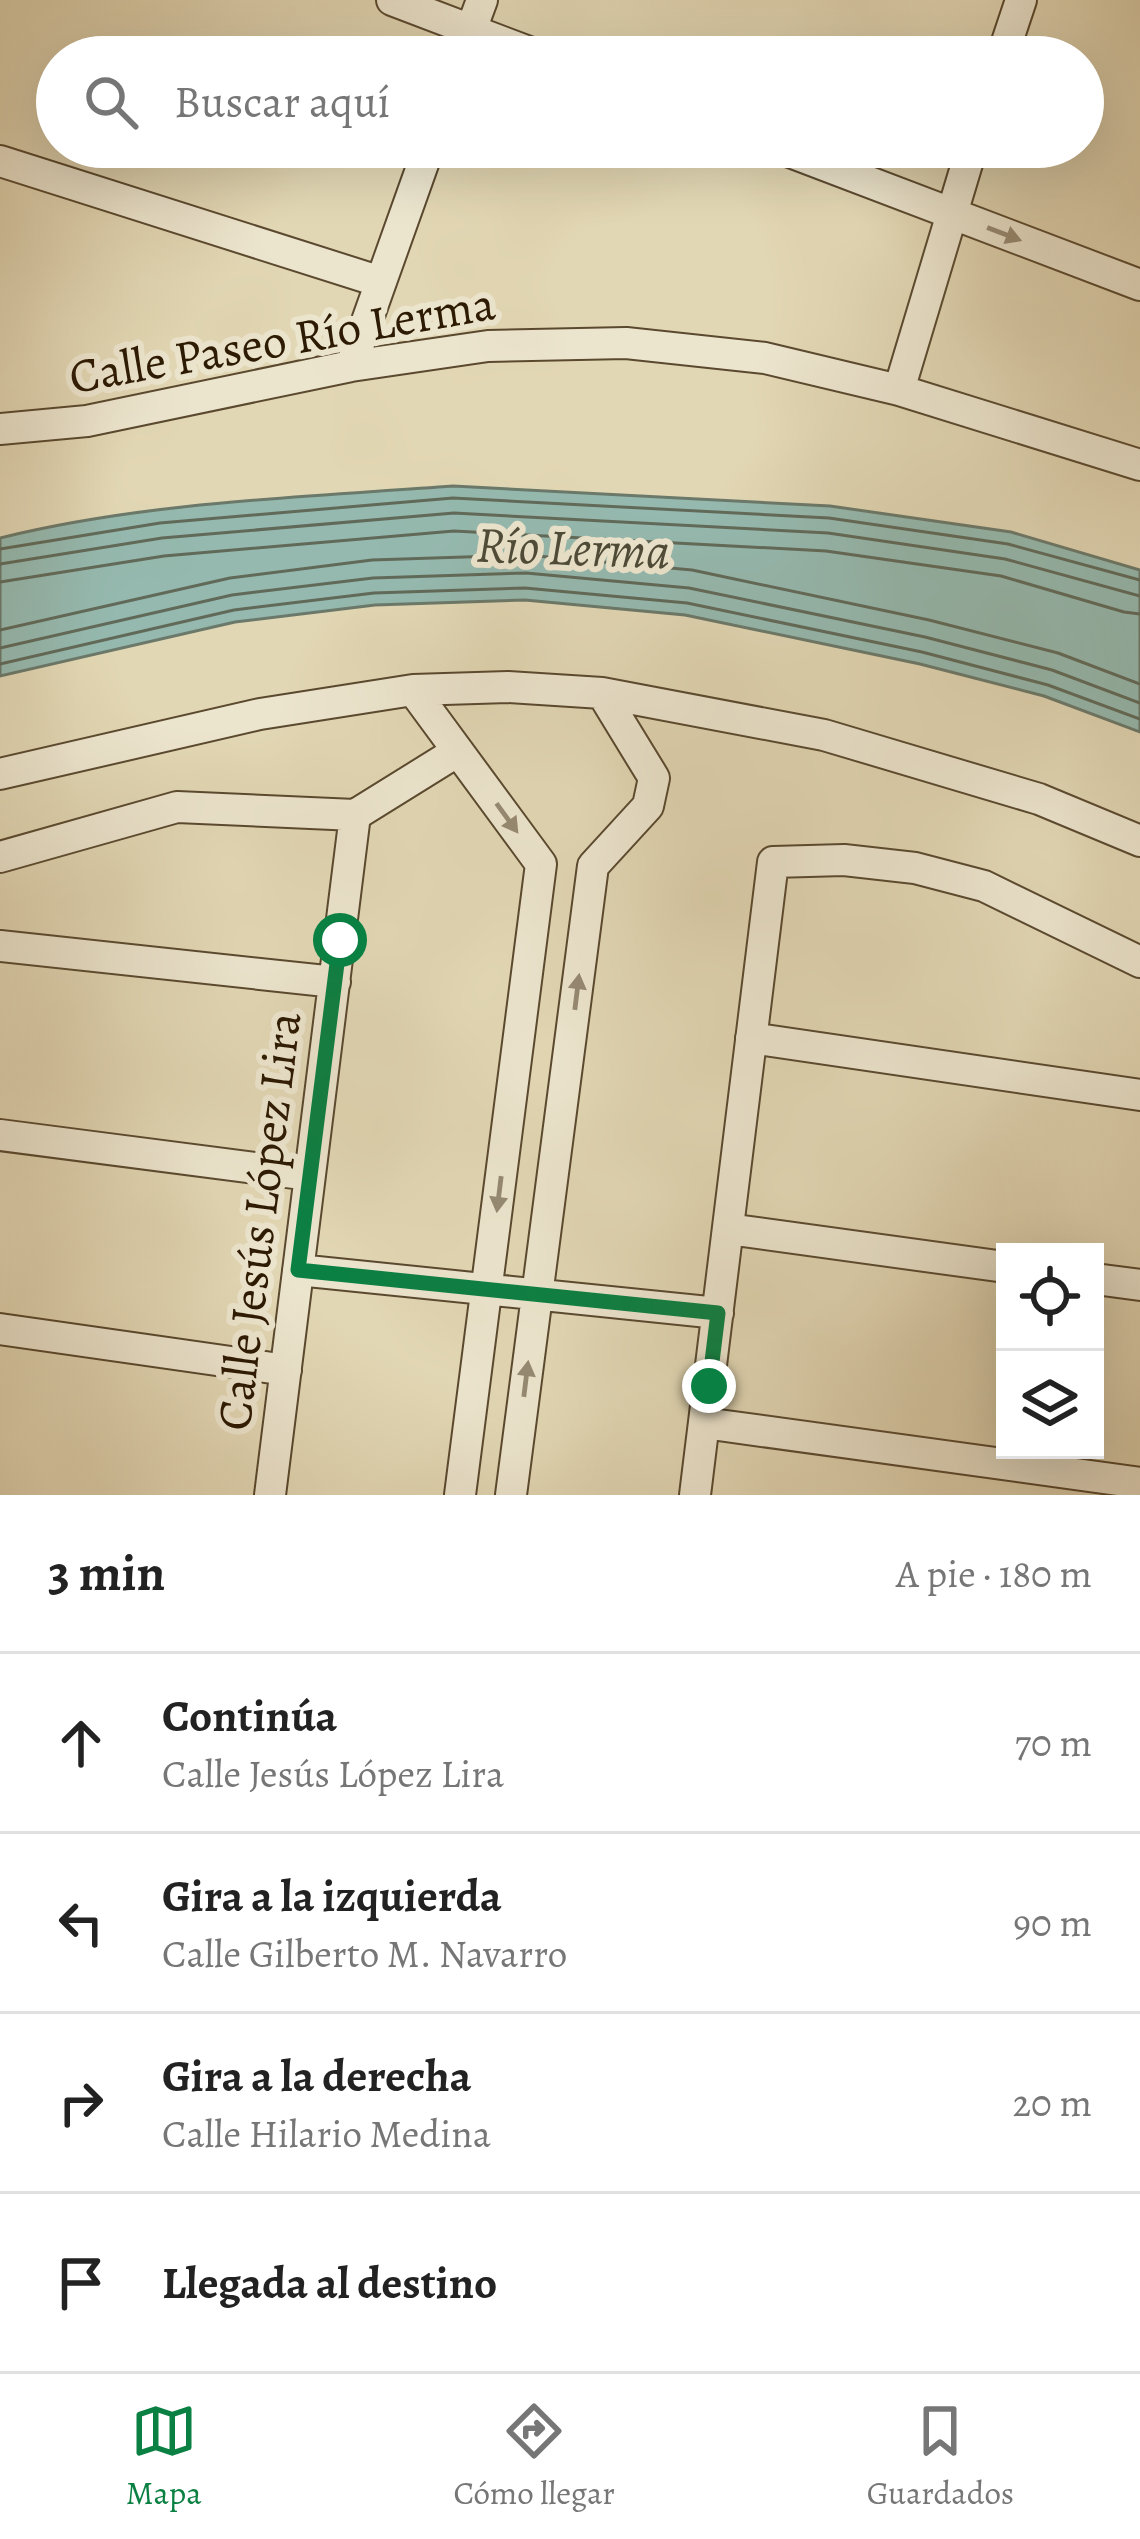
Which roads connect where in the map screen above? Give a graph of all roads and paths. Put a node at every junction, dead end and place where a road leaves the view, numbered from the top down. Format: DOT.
graph roads {
  1 [pos="392,0"];
  2 [pos="482,0"];
  3 [pos="1021,0"];
  4 [pos="453,36"];
  5 [pos="469,36"];
  6 [pos="1009,36"];
  7 [pos="0,161"];
  8 [pos="422,168"];
  9 [pos="832,168"];
  10 [pos="965,168"];
  11 [pos="951,213"];
  12 [pos="381,282"];
  13 [pos="1140,285"];
  14 [pos="350,366"];
  15 [pos="899,390"];
  16 [pos="0,429"];
  17 [pos="1140,465"];
  18 [pos="413,690"];
  19 [pos="602,693"];
  20 [pos="458,751"];
  21 [pos="0,774"];
  22 [pos="355,815"];
  23 [pos="1140,841"];
  24 [pos="0,857"];
  25 [pos="541,864"];
  26 [pos="593,866"];
  27 [pos="0,946"];
  28 [pos="1140,962"];
  29 [pos="334,982"];
  30 [pos="752,1038"];
  31 [pos="1140,1095"];
  32 [pos="0,1135"];
  33 [pos="310,1174"];
  34 [pos="728,1229"];
  35 [pos="996,1266"];
  36 [pos="298,1270"];
  37 [pos="1104,1280"];
  38 [pos="1140,1285"];
  39 [pos="486,1289"];
  40 [pos="537,1295"];
  41 [pos="718,1313"];
  42 [pos="0,1329"];
  43 [pos="286,1370"];
  44 [pos="704,1423"];
  45 [pos="1140,1483"];
  46 [pos="271,1495"];
  47 [pos="460,1495"];
  48 [pos="511,1495"];
  49 [pos="695,1495"];
  1 -- 4 [label="street"];
  2 -- 5 [label="street"];
  3 -- 6 [label="street"];
  7 -- 12 [label="street"];
  8 -- 12 [label="street"];
  9 -- 11 [label="street"];
  10 -- 11 [label="street"];
  11 -- 13 [label="street, one-way"];
  11 -- 15 [label="street"];
  12 -- 14 [label="street"];
  14 -- 15 [label="street, Calle Paseo Río Lerma"];
  14 -- 16 [label="street, Calle Paseo Río Lerma"];
  15 -- 17 [label="street, Calle Paseo Río Lerma"];
  18 -- 19 [label="street"];
  18 -- 20 [label="street"];
  18 -- 21 [label="street"];
  19 -- 23 [label="street"];
  19 -- 26 [label="street"];
  20 -- 22 [label="street"];
  20 -- 25 [label="street, one-way"];
  22 -- 24 [label="street"];
  22 -- 29 [label="street, Calle Jesús López Lira"];
  25 -- 26 [label="street"];
  25 -- 39 [label="street, one-way"];
  40 -- 26 [label="street, one-way"];
  27 -- 29 [label="street"];
  28 -- 30 [label="street"];
  29 -- 33 [label="street, Calle Jesús López Lira"];
  30 -- 31 [label="street"];
  30 -- 34 [label="street"];
  32 -- 33 [label="street"];
  33 -- 36 [label="street, Calle Jesús López Lira"];
  34 -- 35 [label="street"];
  34 -- 41 [label="street"];
  36 -- 39 [label="street"];
  36 -- 43 [label="street, Calle Jesús López Lira"];
  37 -- 38 [label="street"];
  39 -- 40 [label="street"];
  39 -- 47 [label="street"];
  40 -- 41 [label="street"];
  48 -- 40 [label="street, one-way"];
  41 -- 44 [label="street"];
  42 -- 43 [label="street"];
  43 -- 46 [label="street, Calle Jesús López Lira"];
  44 -- 45 [label="street"];
  44 -- 49 [label="street"];
}
